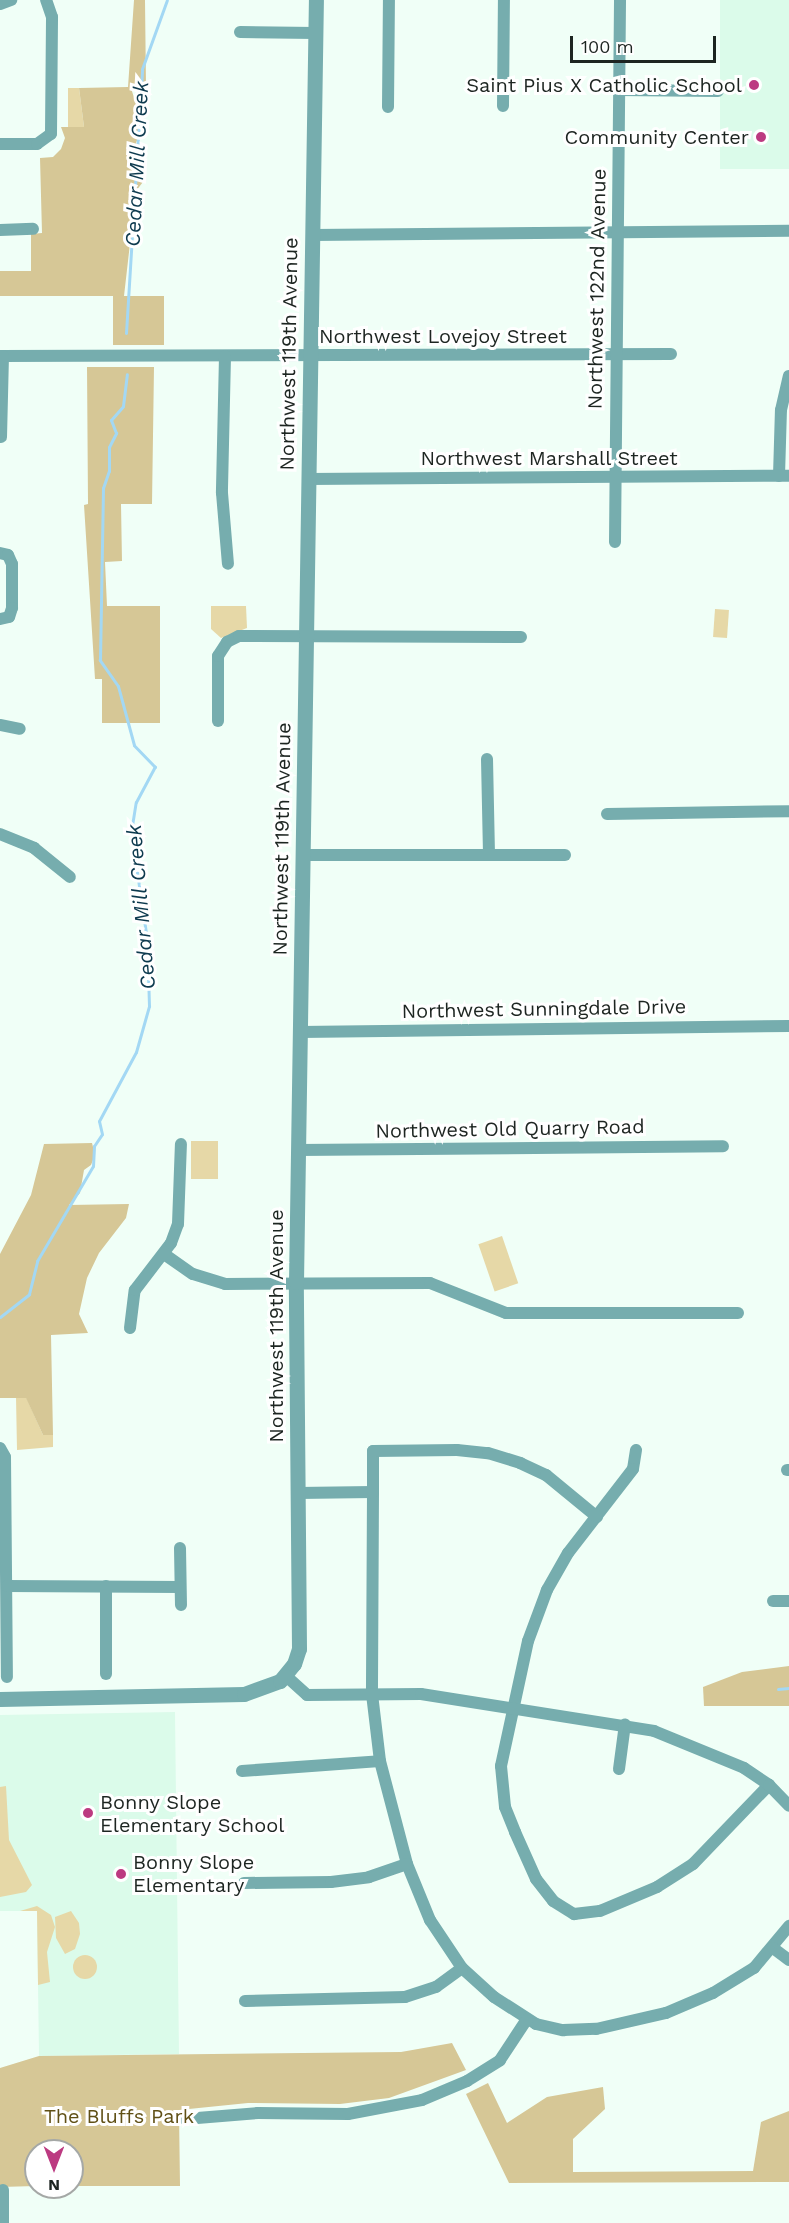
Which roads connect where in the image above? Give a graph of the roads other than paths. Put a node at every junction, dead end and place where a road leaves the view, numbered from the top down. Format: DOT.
graph roads {
  1 [pos="11,0"];
  2 [pos="46,0"];
  3 [pos="316,0"];
  4 [pos="389,0"];
  5 [pos="504,0"];
  6 [pos="620,0"];
  7 [pos="0,4"];
  8 [pos="240,32"];
  9 [pos="315,33"];
  10 [pos="619,90"];
  11 [pos="718,91"];
  12 [pos="503,106"];
  13 [pos="388,107"];
  14 [pos="0,144"];
  15 [pos="33,229"];
  16 [pos="0,230"];
  17 [pos="789,231"];
  18 [pos="617,232"];
  19 [pos="312,235"];
  20 [pos="670,354"];
  21 [pos="617,355"];
  22 [pos="2,356"];
  23 [pos="225,356"];
  24 [pos="310,357"];
  25 [pos="789,376"];
  26 [pos="1,437"];
  27 [pos="614,476"];
  28 [pos="784,476"];
  29 [pos="308,479"];
  30 [pos="615,542"];
  31 [pos="0,553"];
  32 [pos="228,564"];
  33 [pos="3,619"];
  34 [pos="521,637"];
  35 [pos="306,638"];
  36 [pos="218,721"];
  37 [pos="0,725"];
  38 [pos="20,729"];
  39 [pos="487,759"];
  40 [pos="789,811"];
  41 [pos="607,814"];
  42 [pos="0,834"];
  43 [pos="303,855"];
  44 [pos="489,855"];
  45 [pos="565,855"];
  46 [pos="70,877"];
  47 [pos="789,1026"];
  48 [pos="300,1032"];
  49 [pos="181,1144"];
  50 [pos="723,1146"];
  51 [pos="298,1150"];
  52 [pos="164,1254"];
  53 [pos="296,1282"];
  54 [pos="738,1313"];
  55 [pos="130,1328"];
  56 [pos="0,1448"];
  57 [pos="636,1450"];
  58 [pos="373,1492"];
  59 [pos="298,1493"];
  60 [pos="597,1517"];
  61 [pos="3,1542"];
  62 [pos="180,1548"];
  63 [pos="7,1586"];
  64 [pos="106,1586"];
  65 [pos="180,1587"];
  66 [pos="773,1601"];
  67 [pos="789,1601"];
  68 [pos="181,1605"];
  69 [pos="3,1639"];
  70 [pos="106,1674"];
  71 [pos="286,1676"];
  72 [pos="7,1677"];
  73 [pos="372,1694"];
  74 [pos="0,1699"];
  75 [pos="511,1711"];
  76 [pos="625,1724"];
  77 [pos="380,1761"];
  78 [pos="619,1769"];
  79 [pos="242,1772"];
  80 [pos="769,1785"];
  81 [pos="789,1806"];
  82 [pos="407,1864"];
  83 [pos="244,1883"];
  84 [pos="789,1926"];
  85 [pos="773,1948"];
  86 [pos="789,1960"];
  87 [pos="462,1968"];
  88 [pos="245,2001"];
  89 [pos="527,2019"];
  90 [pos="185,2119"];
  91 [pos="3,2190"];
  92 [pos="3,2223"];
  1 -- 7 [label="street"];
  2 -- 14 [label="street"];
  3 -- 9 [label="street, Northwest 119th Avenue"];
  4 -- 13 [label="street"];
  5 -- 12 [label="street"];
  6 -- 10 [label="street, Northwest 122nd Avenue"];
  8 -- 9 [label="street"];
  9 -- 19 [label="street, Northwest 119th Avenue"];
  10 -- 11 [label="street"];
  10 -- 18 [label="street, Northwest 122nd Avenue"];
  15 -- 16 [label="street"];
  17 -- 18 [label="street"];
  18 -- 19 [label="street"];
  18 -- 21 [label="street, Northwest 122nd Avenue"];
  19 -- 24 [label="street, Northwest 119th Avenue"];
  20 -- 21 [label="street, Northwest Lovejoy Street"];
  21 -- 24 [label="street, Northwest Lovejoy Street"];
  21 -- 27 [label="street, Northwest 122nd Avenue"];
  22 -- 23 [label="street, Northwest Lovejoy Street"];
  22 -- 26 [label="street"];
  23 -- 24 [label="street, Northwest Lovejoy Street"];
  23 -- 32 [label="street"];
  24 -- 29 [label="street, Northwest 119th Avenue"];
  25 -- 28 [label="street"];
  27 -- 28 [label="street, Northwest Marshall Street"];
  27 -- 29 [label="street, Northwest Marshall Street"];
  27 -- 30 [label="street, Northwest 122nd Avenue"];
  29 -- 35 [label="street, Northwest 119th Avenue"];
  31 -- 33 [label="street"];
  34 -- 35 [label="street"];
  35 -- 36 [label="street"];
  35 -- 43 [label="street, Northwest 119th Avenue"];
  37 -- 38 [label="street"];
  39 -- 44 [label="street"];
  40 -- 41 [label="street"];
  42 -- 46 [label="street"];
  43 -- 44 [label="street"];
  43 -- 48 [label="street, Northwest 119th Avenue"];
  44 -- 45 [label="street"];
  47 -- 48 [label="street, Northwest Sunningdale Drive"];
  48 -- 51 [label="street, Northwest 119th Avenue"];
  49 -- 52 [label="street"];
  50 -- 51 [label="street, Northwest Old Quarry Road"];
  51 -- 53 [label="street, Northwest 119th Avenue"];
  52 -- 53 [label="street"];
  52 -- 55 [label="street"];
  53 -- 54 [label="street"];
  53 -- 59 [label="street, Northwest 119th Avenue"];
  56 -- 61 [label="street"];
  57 -- 60 [label="street"];
  58 -- 59 [label="street"];
  58 -- 60 [label="street"];
  58 -- 73 [label="street"];
  59 -- 71 [label="street, Northwest 119th Avenue"];
  60 -- 75 [label="street"];
  61 -- 63 [label="street"];
  62 -- 65 [label="street"];
  63 -- 64 [label="street"];
  63 -- 69 [label="street"];
  64 -- 65 [label="street"];
  64 -- 70 [label="street"];
  65 -- 68 [label="street"];
  66 -- 67 [label="street"];
  69 -- 72 [label="street"];
  71 -- 73 [label="street"];
  71 -- 74 [label="street"];
  73 -- 75 [label="street"];
  73 -- 77 [label="street"];
  75 -- 76 [label="street"];
  75 -- 80 [label="street"];
  76 -- 78 [label="street"];
  76 -- 80 [label="street"];
  77 -- 79 [label="street"];
  77 -- 82 [label="street"];
  80 -- 81 [label="street"];
  82 -- 83 [label="street"];
  82 -- 87 [label="street"];
  84 -- 85 [label="street"];
  85 -- 86 [label="street"];
  85 -- 89 [label="street"];
  87 -- 88 [label="street"];
  87 -- 89 [label="street"];
  89 -- 90 [label="street"];
  91 -- 92 [label="street"];
}
